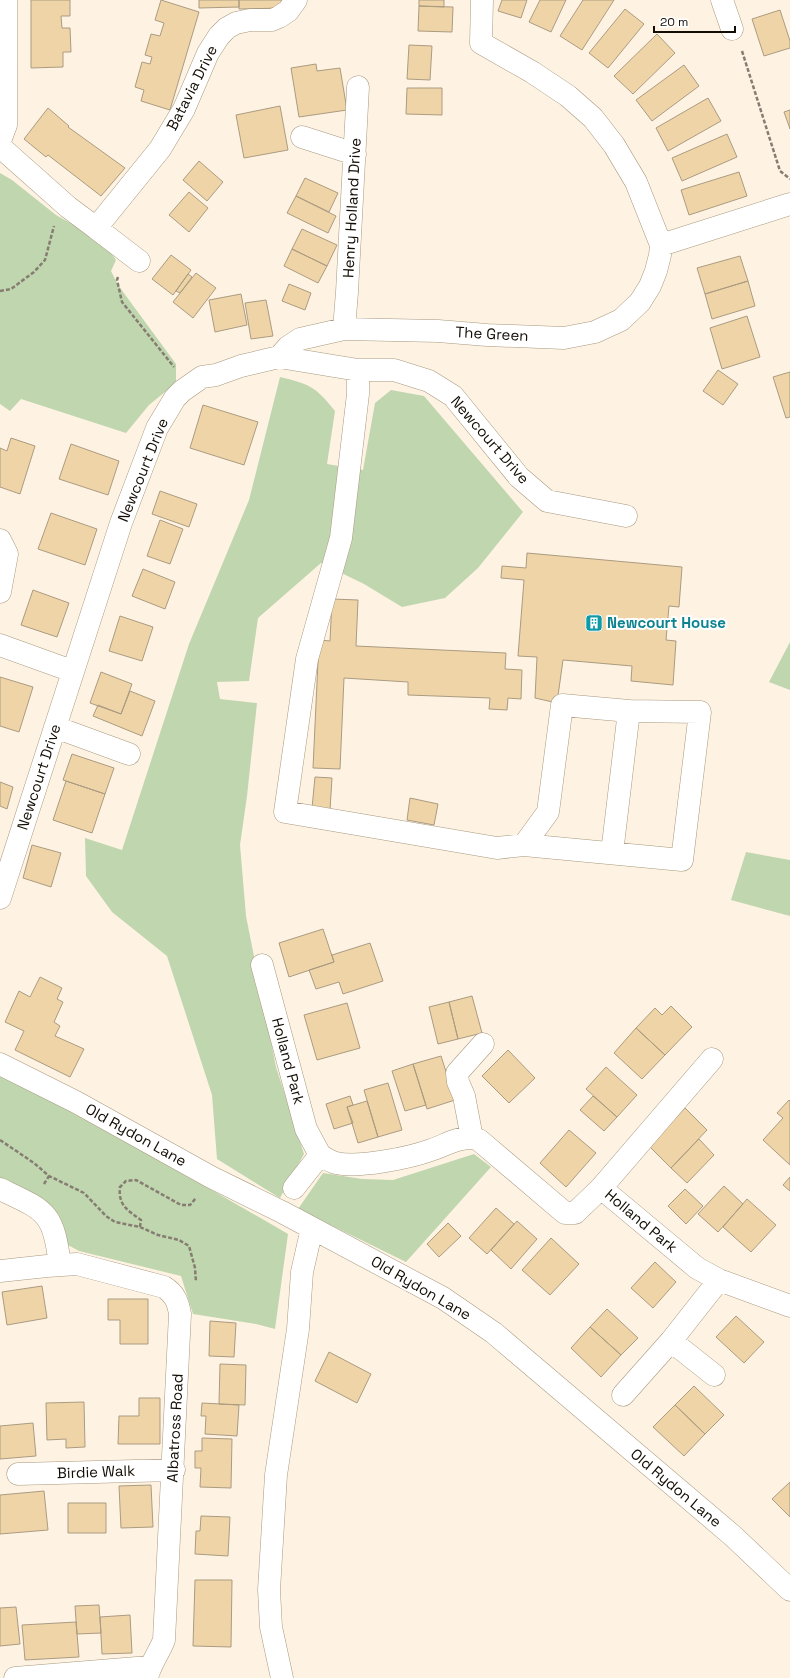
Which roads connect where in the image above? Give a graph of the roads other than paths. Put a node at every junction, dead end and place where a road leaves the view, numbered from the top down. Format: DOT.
graph roads {
  1 [pos="6,0"];
  2 [pos="296,0"];
  3 [pos="482,0"];
  4 [pos="722,0"];
  5 [pos="732,29"];
  6 [pos="358,87"];
  7 [pos="302,138"];
  8 [pos="0,141"];
  9 [pos="0,149"];
  10 [pos="355,154"];
  11 [pos="790,204"];
  12 [pos="96,228"];
  13 [pos="661,245"];
  14 [pos="134,257"];
  15 [pos="344,329"];
  16 [pos="279,357"];
  17 [pos="358,370"];
  18 [pos="626,516"];
  19 [pos="0,540"];
  20 [pos="0,592"];
  21 [pos="0,645"];
  22 [pos="72,672"];
  23 [pos="629,711"];
  24 [pos="55,727"];
  25 [pos="129,754"];
  26 [pos="524,845"];
  27 [pos="612,853"];
  28 [pos="0,898"];
  29 [pos="262,965"];
  30 [pos="483,1044"];
  31 [pos="712,1059"];
  32 [pos="0,1064"];
  33 [pos="472,1138"];
  34 [pos="320,1155"];
  35 [pos="294,1188"];
  36 [pos="601,1188"];
  37 [pos="0,1189"];
  38 [pos="312,1228"];
  39 [pos="60,1264"];
  40 [pos="0,1271"];
  41 [pos="719,1280"];
  42 [pos="790,1306"];
  43 [pos="670,1341"];
  44 [pos="714,1375"];
  45 [pos="624,1394"];
  46 [pos="174,1470"];
  47 [pos="18,1474"];
  48 [pos="790,1590"];
  49 [pos="148,1673"];
  50 [pos="15,1678"];
  51 [pos="282,1678"];
  1 -- 8 [label="street"];
  2 -- 12 [label="street, Batavia Drive"];
  3 -- 13 [label="street"];
  4 -- 5 [label="street"];
  6 -- 10 [label="street, Henry Holland Drive"];
  7 -- 10 [label="street"];
  9 -- 12 [label="street"];
  10 -- 15 [label="street, Henry Holland Drive"];
  11 -- 13 [label="street"];
  12 -- 14 [label="street"];
  13 -- 15 [label="street, The Green"];
  15 -- 16 [label="street, The Green"];
  16 -- 17 [label="street, Newcourt Drive"];
  16 -- 22 [label="street, Newcourt Drive"];
  17 -- 18 [label="street, Newcourt Drive"];
  17 -- 26 [label="street"];
  19 -- 20 [label="street"];
  21 -- 22 [label="street"];
  22 -- 24 [label="street, Newcourt Drive"];
  23 -- 26 [label="street"];
  23 -- 27 [label="street"];
  23 -- 27 [label="street"];
  24 -- 25 [label="street"];
  24 -- 28 [label="street, Newcourt Drive"];
  26 -- 27 [label="street"];
  29 -- 34 [label="street, Holland Park"];
  30 -- 33 [label="street"];
  31 -- 36 [label="street"];
  32 -- 38 [label="street, Old Rydon Lane"];
  33 -- 34 [label="street"];
  33 -- 36 [label="street, Holland Park"];
  34 -- 35 [label="street"];
  36 -- 41 [label="street, Holland Park"];
  37 -- 39 [label="street"];
  38 -- 48 [label="street, Old Rydon Lane"];
  38 -- 51 [label="street"];
  39 -- 40 [label="street, Albatross Road"];
  39 -- 46 [label="street, Albatross Road"];
  41 -- 42 [label="street, Holland Park"];
  41 -- 43 [label="street"];
  43 -- 44 [label="street"];
  43 -- 45 [label="street"];
  46 -- 47 [label="street, Birdie Walk"];
  46 -- 49 [label="street, Albatross Road"];
  49 -- 50 [label="street"];
}
